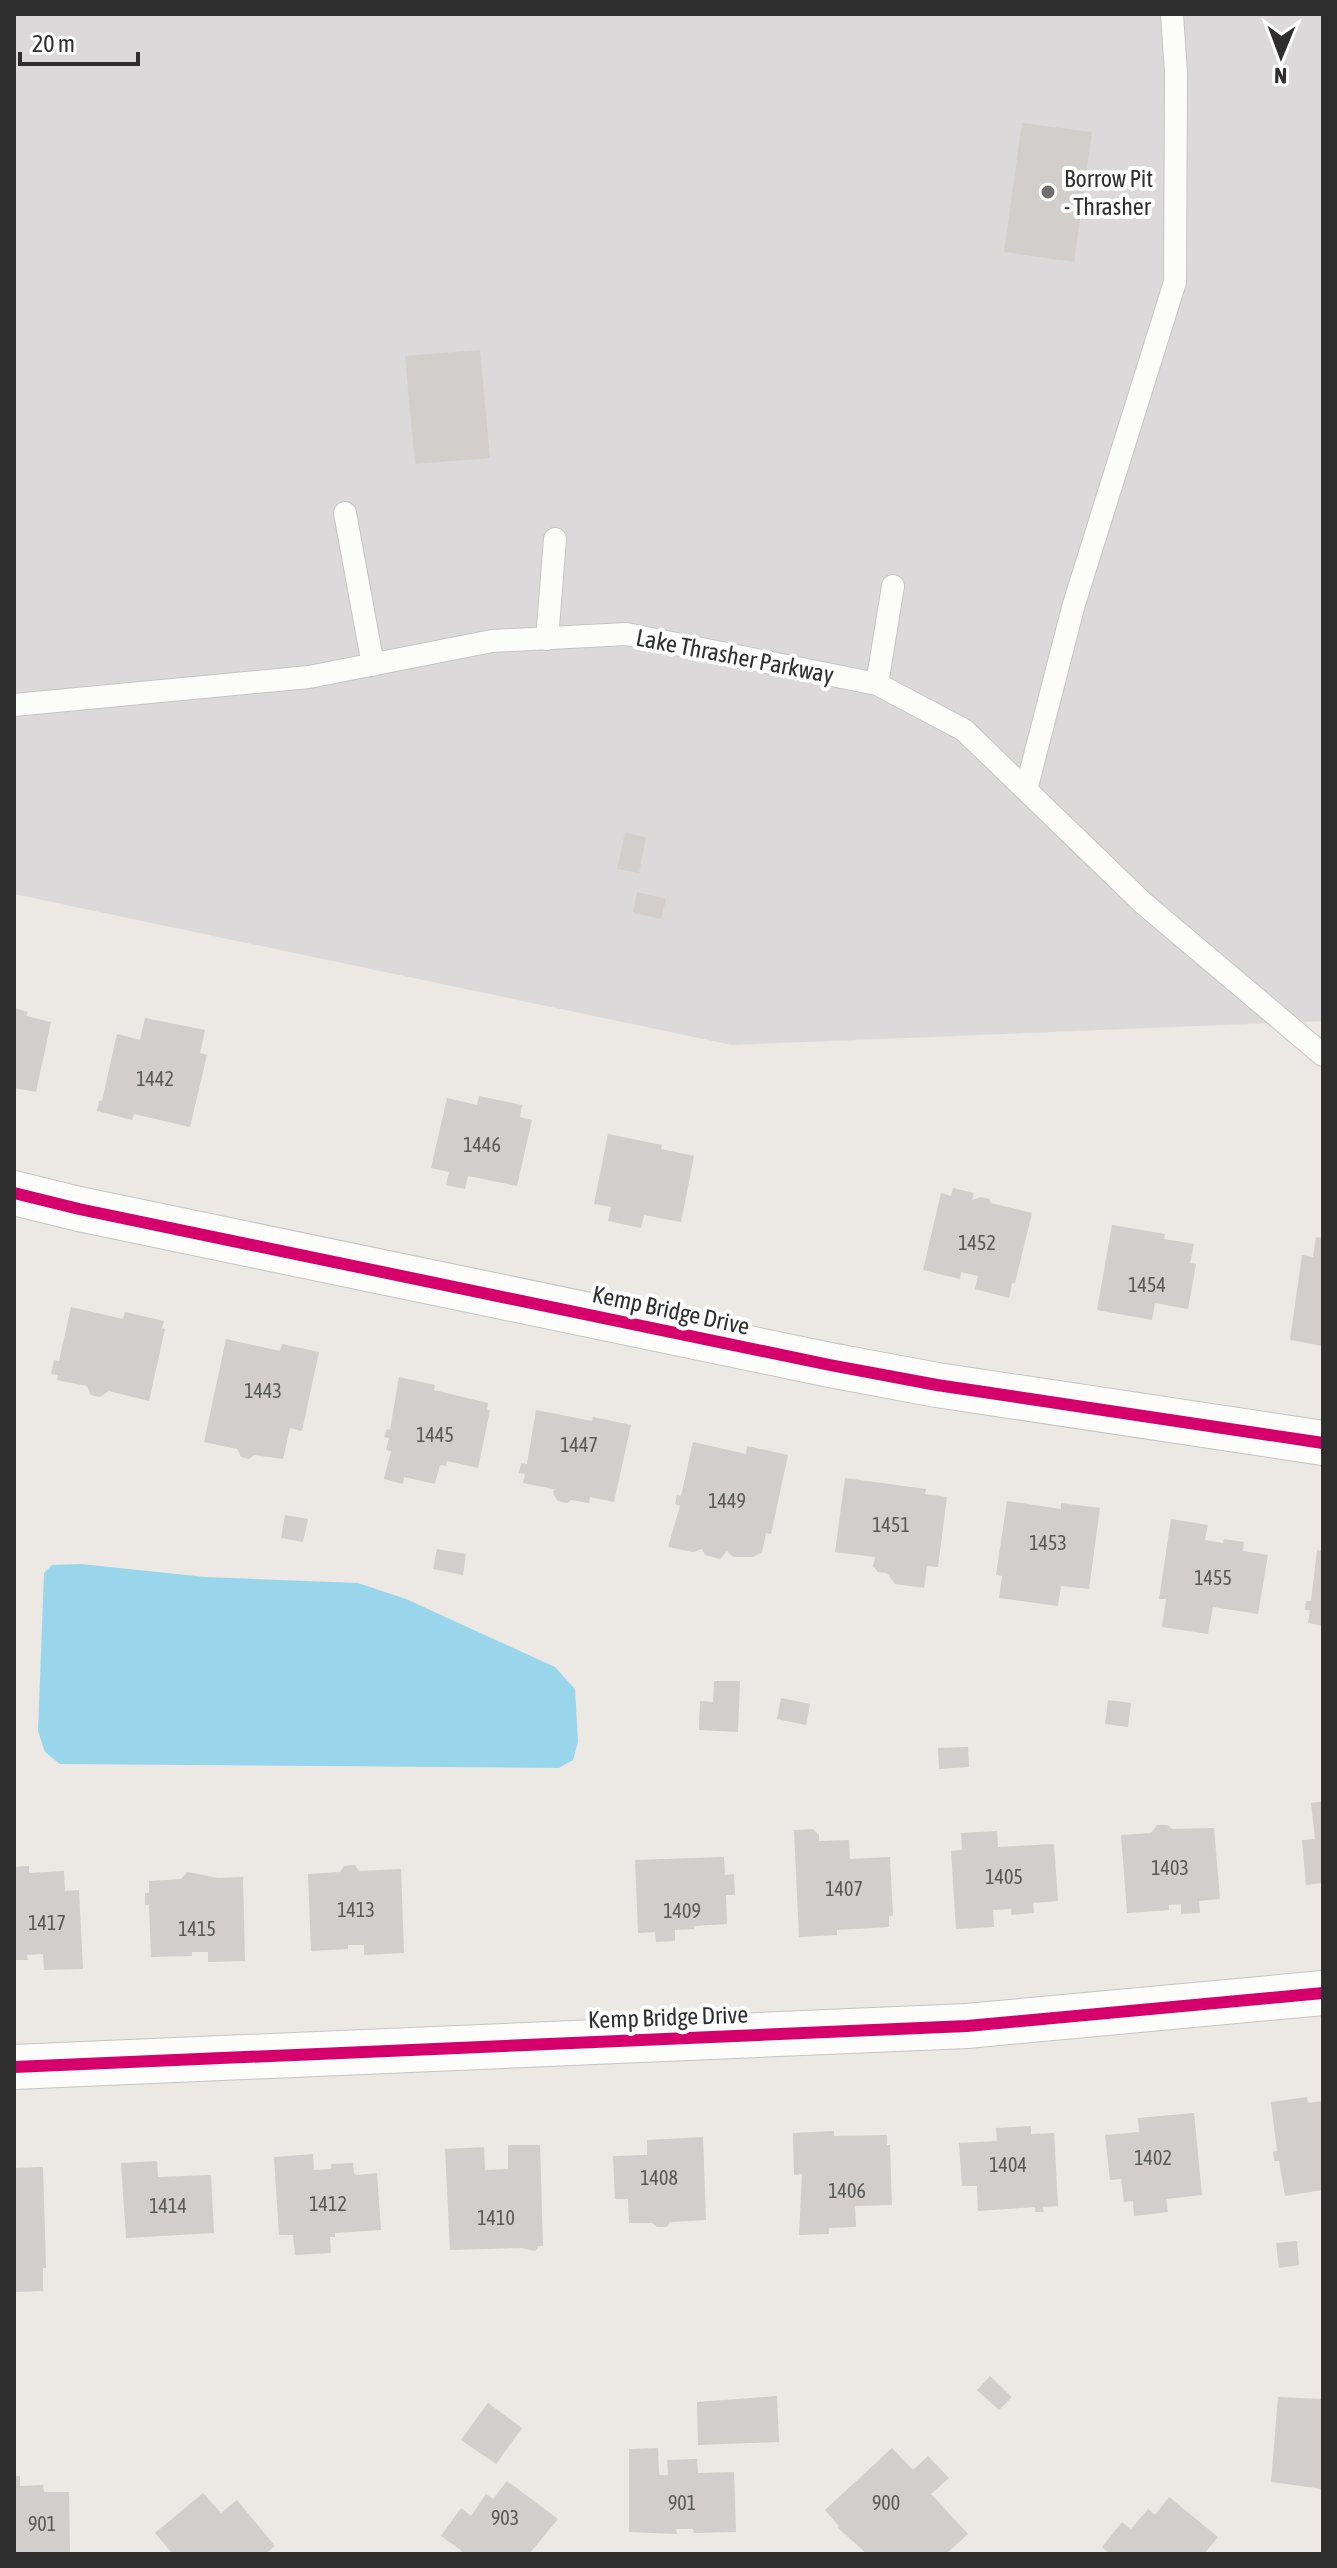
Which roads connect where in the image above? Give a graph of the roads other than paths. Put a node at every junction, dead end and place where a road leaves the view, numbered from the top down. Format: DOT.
graph roads {
  1 [pos="1172,14"];
  2 [pos="345,513"];
  3 [pos="555,539"];
  4 [pos="893,586"];
  5 [pos="547,639"];
  6 [pos="373,665"];
  7 [pos="877,684"];
  8 [pos="14,705"];
  9 [pos="1026,790"];
  10 [pos="1323,1055"];
  11 [pos="14,1193"];
  12 [pos="1323,1443"];
  13 [pos="1323,1993"];
  14 [pos="14,2067"];
  1 -- 9 [label="lane"];
  2 -- 6 [label="lane"];
  3 -- 5 [label="lane"];
  4 -- 7 [label="lane"];
  5 -- 6 [label="lane, Lake Thrasher Parkway"];
  5 -- 7 [label="lane, Lake Thrasher Parkway"];
  6 -- 8 [label="lane, Lake Thrasher Parkway"];
  7 -- 9 [label="lane, Lake Thrasher Parkway"];
  9 -- 10 [label="lane, Lake Thrasher Parkway"];
  11 -- 12 [label="street, Kemp Bridge Drive"];
  13 -- 14 [label="street, Kemp Bridge Drive"];
}
